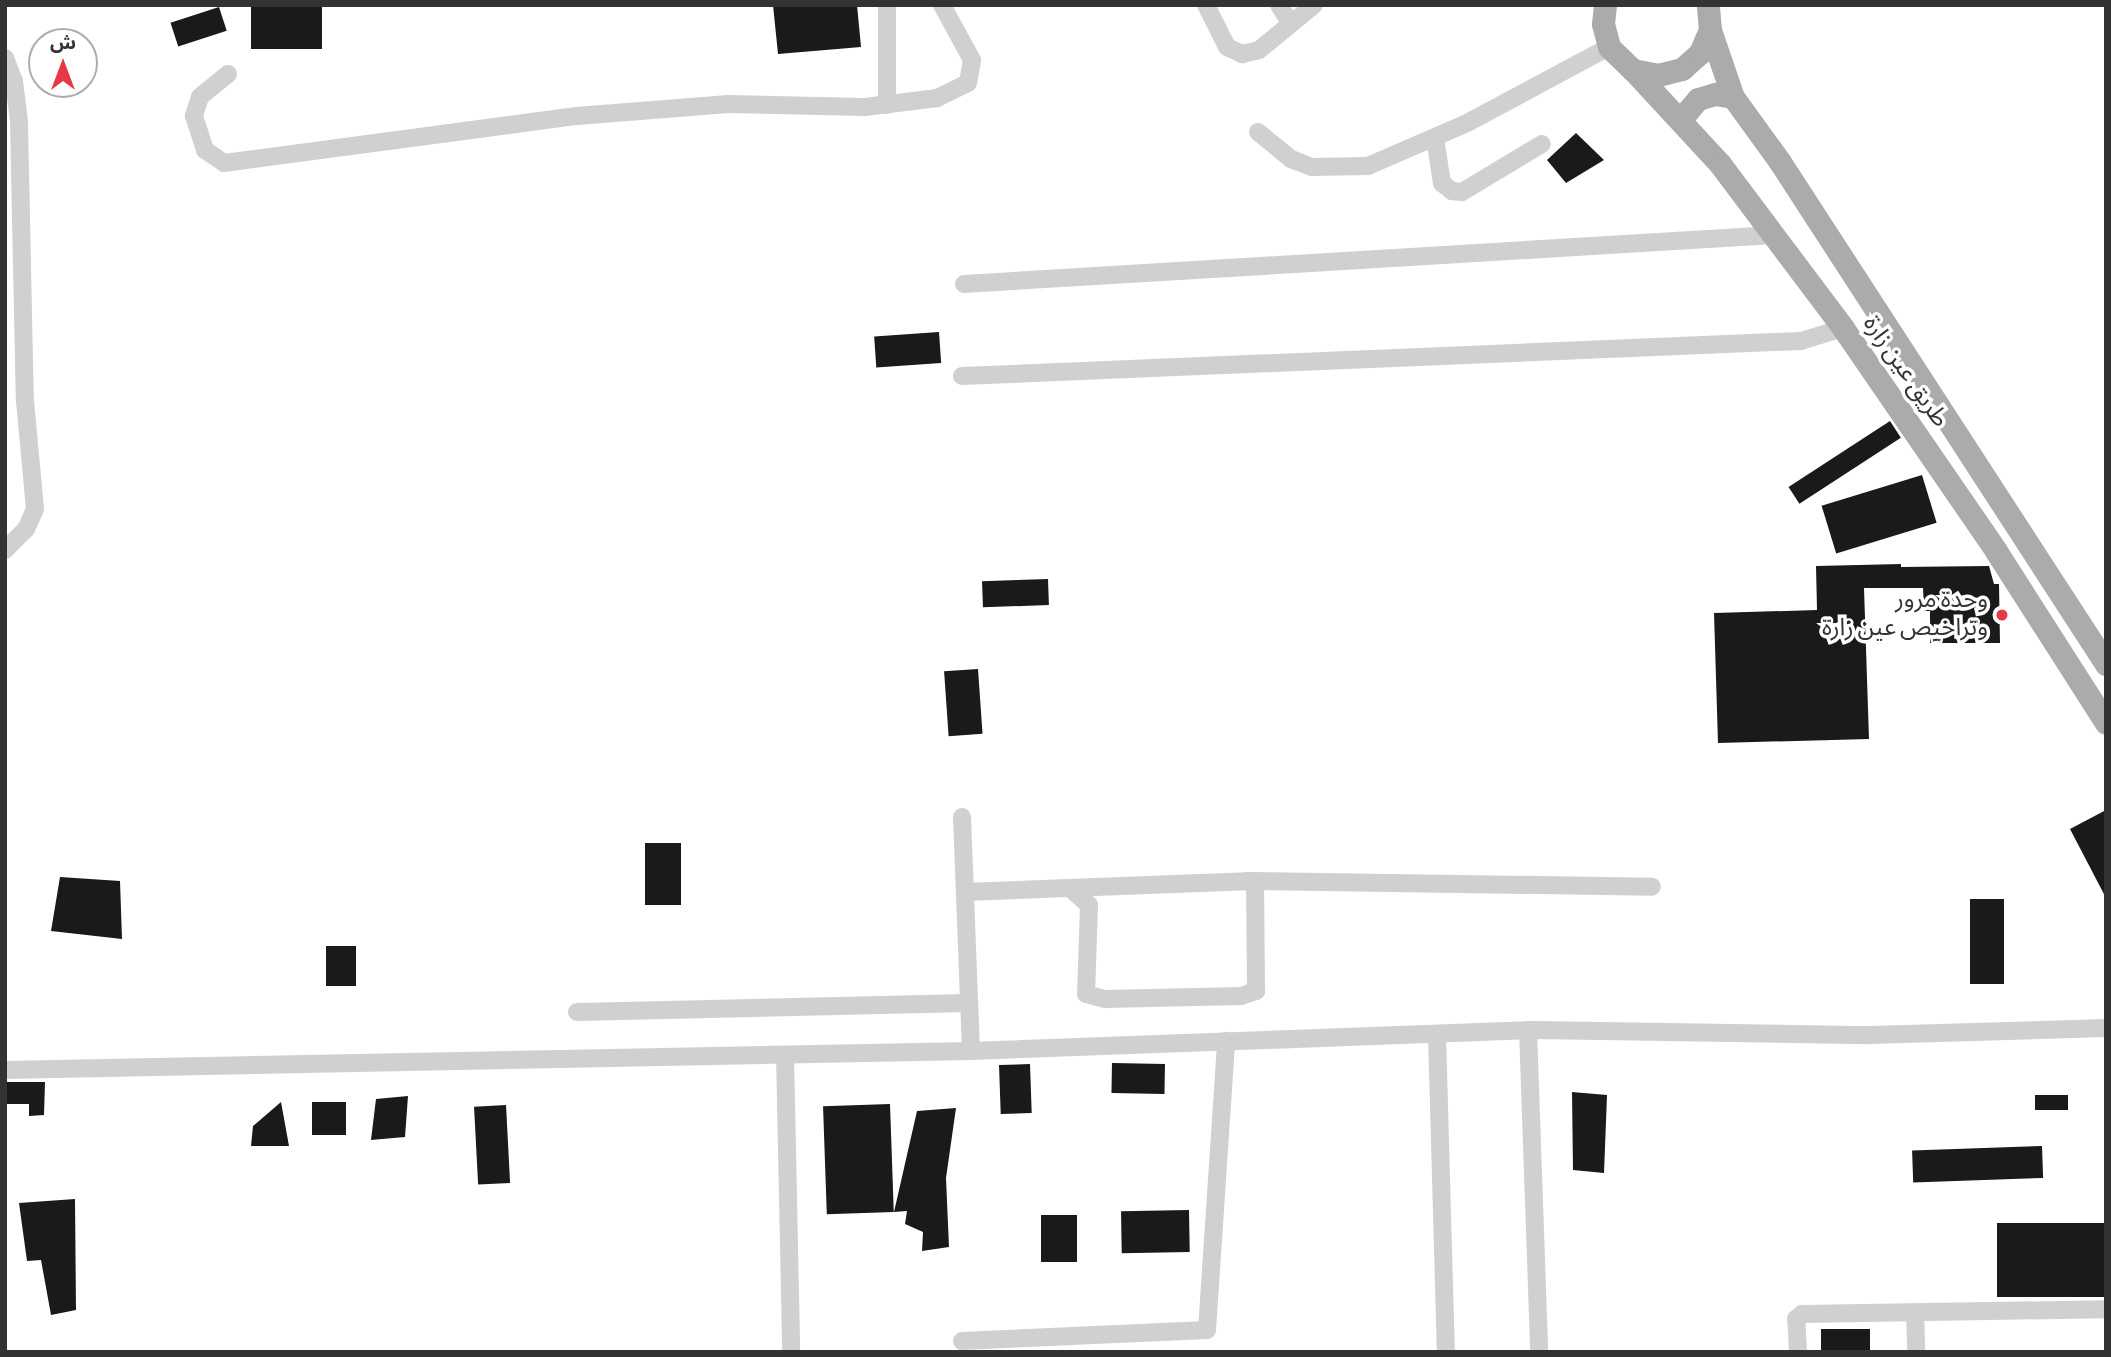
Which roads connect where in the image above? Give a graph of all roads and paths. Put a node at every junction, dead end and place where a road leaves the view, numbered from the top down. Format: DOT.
graph roads {
  1 [pos="887,5"];
  2 [pos="942,5"];
  3 [pos="1206,5"];
  4 [pos="1279,5"];
  5 [pos="1314,5"];
  6 [pos="1602,8"];
  7 [pos="1712,14"];
  8 [pos="1291,24"];
  9 [pos="1609,47"];
  10 [pos="5,58"];
  11 [pos="1633,70"];
  12 [pos="228,75"];
  13 [pos="1733,97"];
  14 [pos="887,105"];
  15 [pos="1681,119"];
  16 [pos="1258,132"];
  17 [pos="1436,138"];
  18 [pos="1542,144"];
  19 [pos="1775,235"];
  20 [pos="964,284"];
  21 [pos="1843,328"];
  22 [pos="962,376"];
  23 [pos="5,550"];
  24 [pos="2106,664"];
  25 [pos="2106,723"];
  26 [pos="962,817"];
  27 [pos="1255,881"];
  28 [pos="1652,887"];
  29 [pos="1070,888"];
  30 [pos="965,892"];
  31 [pos="969,1003"];
  32 [pos="576,1012"];
  33 [pos="2106,1028"];
  34 [pos="1528,1030"];
  35 [pos="1437,1034"];
  36 [pos="1226,1041"];
  37 [pos="971,1051"];
  38 [pos="785,1055"];
  39 [pos="5,1070"];
  40 [pos="2106,1309"];
  41 [pos="1915,1314"];
  42 [pos="962,1341"];
  43 [pos="791,1352"];
  44 [pos="1446,1352"];
  45 [pos="1539,1352"];
  46 [pos="1798,1352"];
  47 [pos="1916,1352"];
  1 -- 14 [label="street"];
  2 -- 14 [label="street"];
  3 -- 8 [label="street"];
  4 -- 8 [label="street"];
  5 -- 8 [label="street"];
  6 -- 9 [label="main road"];
  7 -- 11 [label="main road"];
  7 -- 13 [label="main road, طريق عين زارة"];
  9 -- 11 [label="main road, طريق عين زارة"];
  9 -- 17 [label="street"];
  10 -- 23 [label="street"];
  11 -- 15 [label="main road, طريق عين زارة"];
  12 -- 14 [label="street"];
  13 -- 15 [label="main road"];
  13 -- 24 [label="main road, طريق عين زارة"];
  15 -- 19 [label="main road, طريق عين زارة"];
  16 -- 17 [label="street"];
  17 -- 18 [label="street"];
  19 -- 20 [label="street"];
  19 -- 21 [label="main road, طريق عين زارة"];
  21 -- 22 [label="street"];
  21 -- 25 [label="main road, طريق عين زارة"];
  26 -- 30 [label="street"];
  27 -- 28 [label="street"];
  27 -- 29 [label="street"];
  27 -- 29 [label="street"];
  29 -- 30 [label="street"];
  30 -- 31 [label="street"];
  31 -- 32 [label="street"];
  31 -- 37 [label="street"];
  33 -- 34 [label="street"];
  34 -- 35 [label="street"];
  34 -- 45 [label="street"];
  35 -- 36 [label="street"];
  35 -- 44 [label="street"];
  36 -- 37 [label="street"];
  36 -- 42 [label="street"];
  37 -- 38 [label="street"];
  38 -- 39 [label="street"];
  38 -- 43 [label="street"];
  40 -- 41 [label="street"];
  41 -- 46 [label="street"];
  41 -- 47 [label="street"];
}
